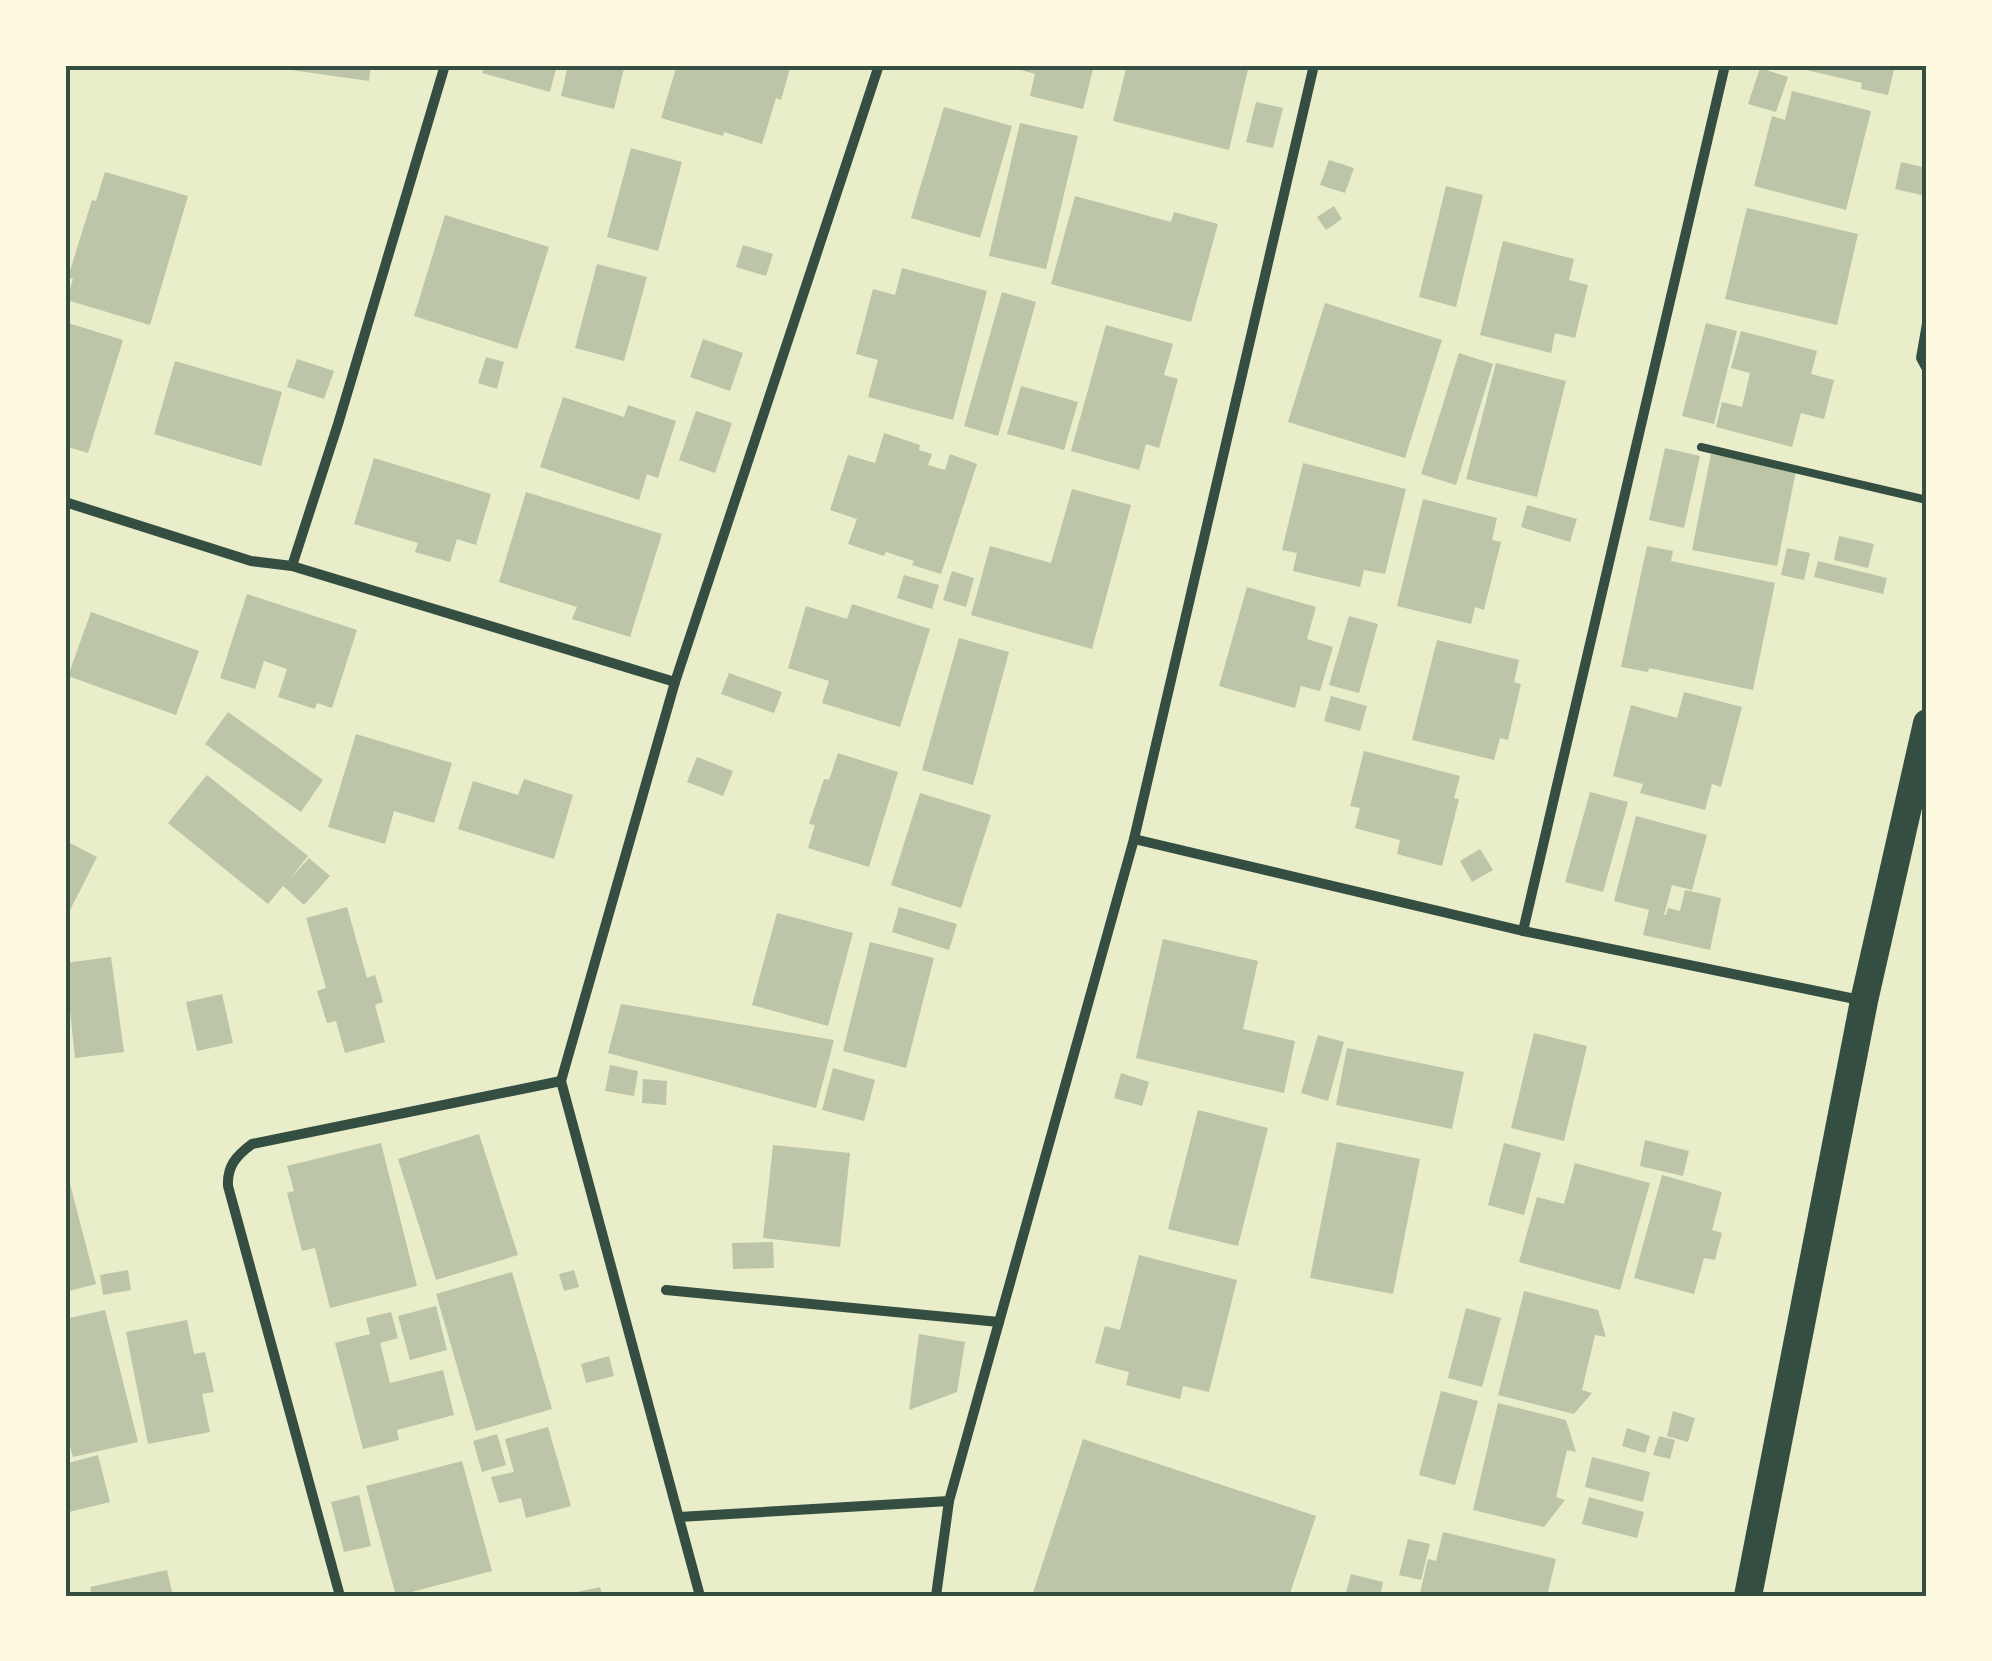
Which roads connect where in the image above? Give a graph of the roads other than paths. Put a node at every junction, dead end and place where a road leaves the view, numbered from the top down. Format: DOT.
graph roads {
  1 [pos="445,65"];
  2 [pos="879,65"];
  3 [pos="1314,65"];
  4 [pos="1724,65"];
  5 [pos="1927,318"];
  6 [pos="1927,371"];
  7 [pos="1701,447"];
  8 [pos="1927,500"];
  9 [pos="65,502"];
  10 [pos="292,566"];
  11 [pos="675,682"];
  12 [pos="1927,723"];
  13 [pos="1134,839"];
  14 [pos="1524,930"];
  15 [pos="1864,1001"];
  16 [pos="561,1081"];
  17 [pos="666,1290"];
  18 [pos="999,1322"];
  19 [pos="950,1501"];
  20 [pos="679,1517"];
  21 [pos="340,1596"];
  22 [pos="700,1596"];
  23 [pos="936,1596"];
  24 [pos="1748,1596"];
  1 -- 10 [label="street"];
  2 -- 11 [label="street"];
  3 -- 13 [label="street"];
  4 -- 14 [label="street"];
  5 -- 6 [label="lane"];
  7 -- 8 [label="lane"];
  9 -- 10 [label="street"];
  10 -- 11 [label="street"];
  11 -- 16 [label="street"];
  12 -- 15 [label="highway"];
  13 -- 14 [label="street"];
  13 -- 18 [label="street"];
  14 -- 15 [label="street"];
  15 -- 24 [label="highway"];
  16 -- 20 [label="street"];
  16 -- 21 [label="street"];
  17 -- 18 [label="street"];
  18 -- 19 [label="street"];
  19 -- 20 [label="street"];
  19 -- 23 [label="street"];
  20 -- 22 [label="street"];
}
